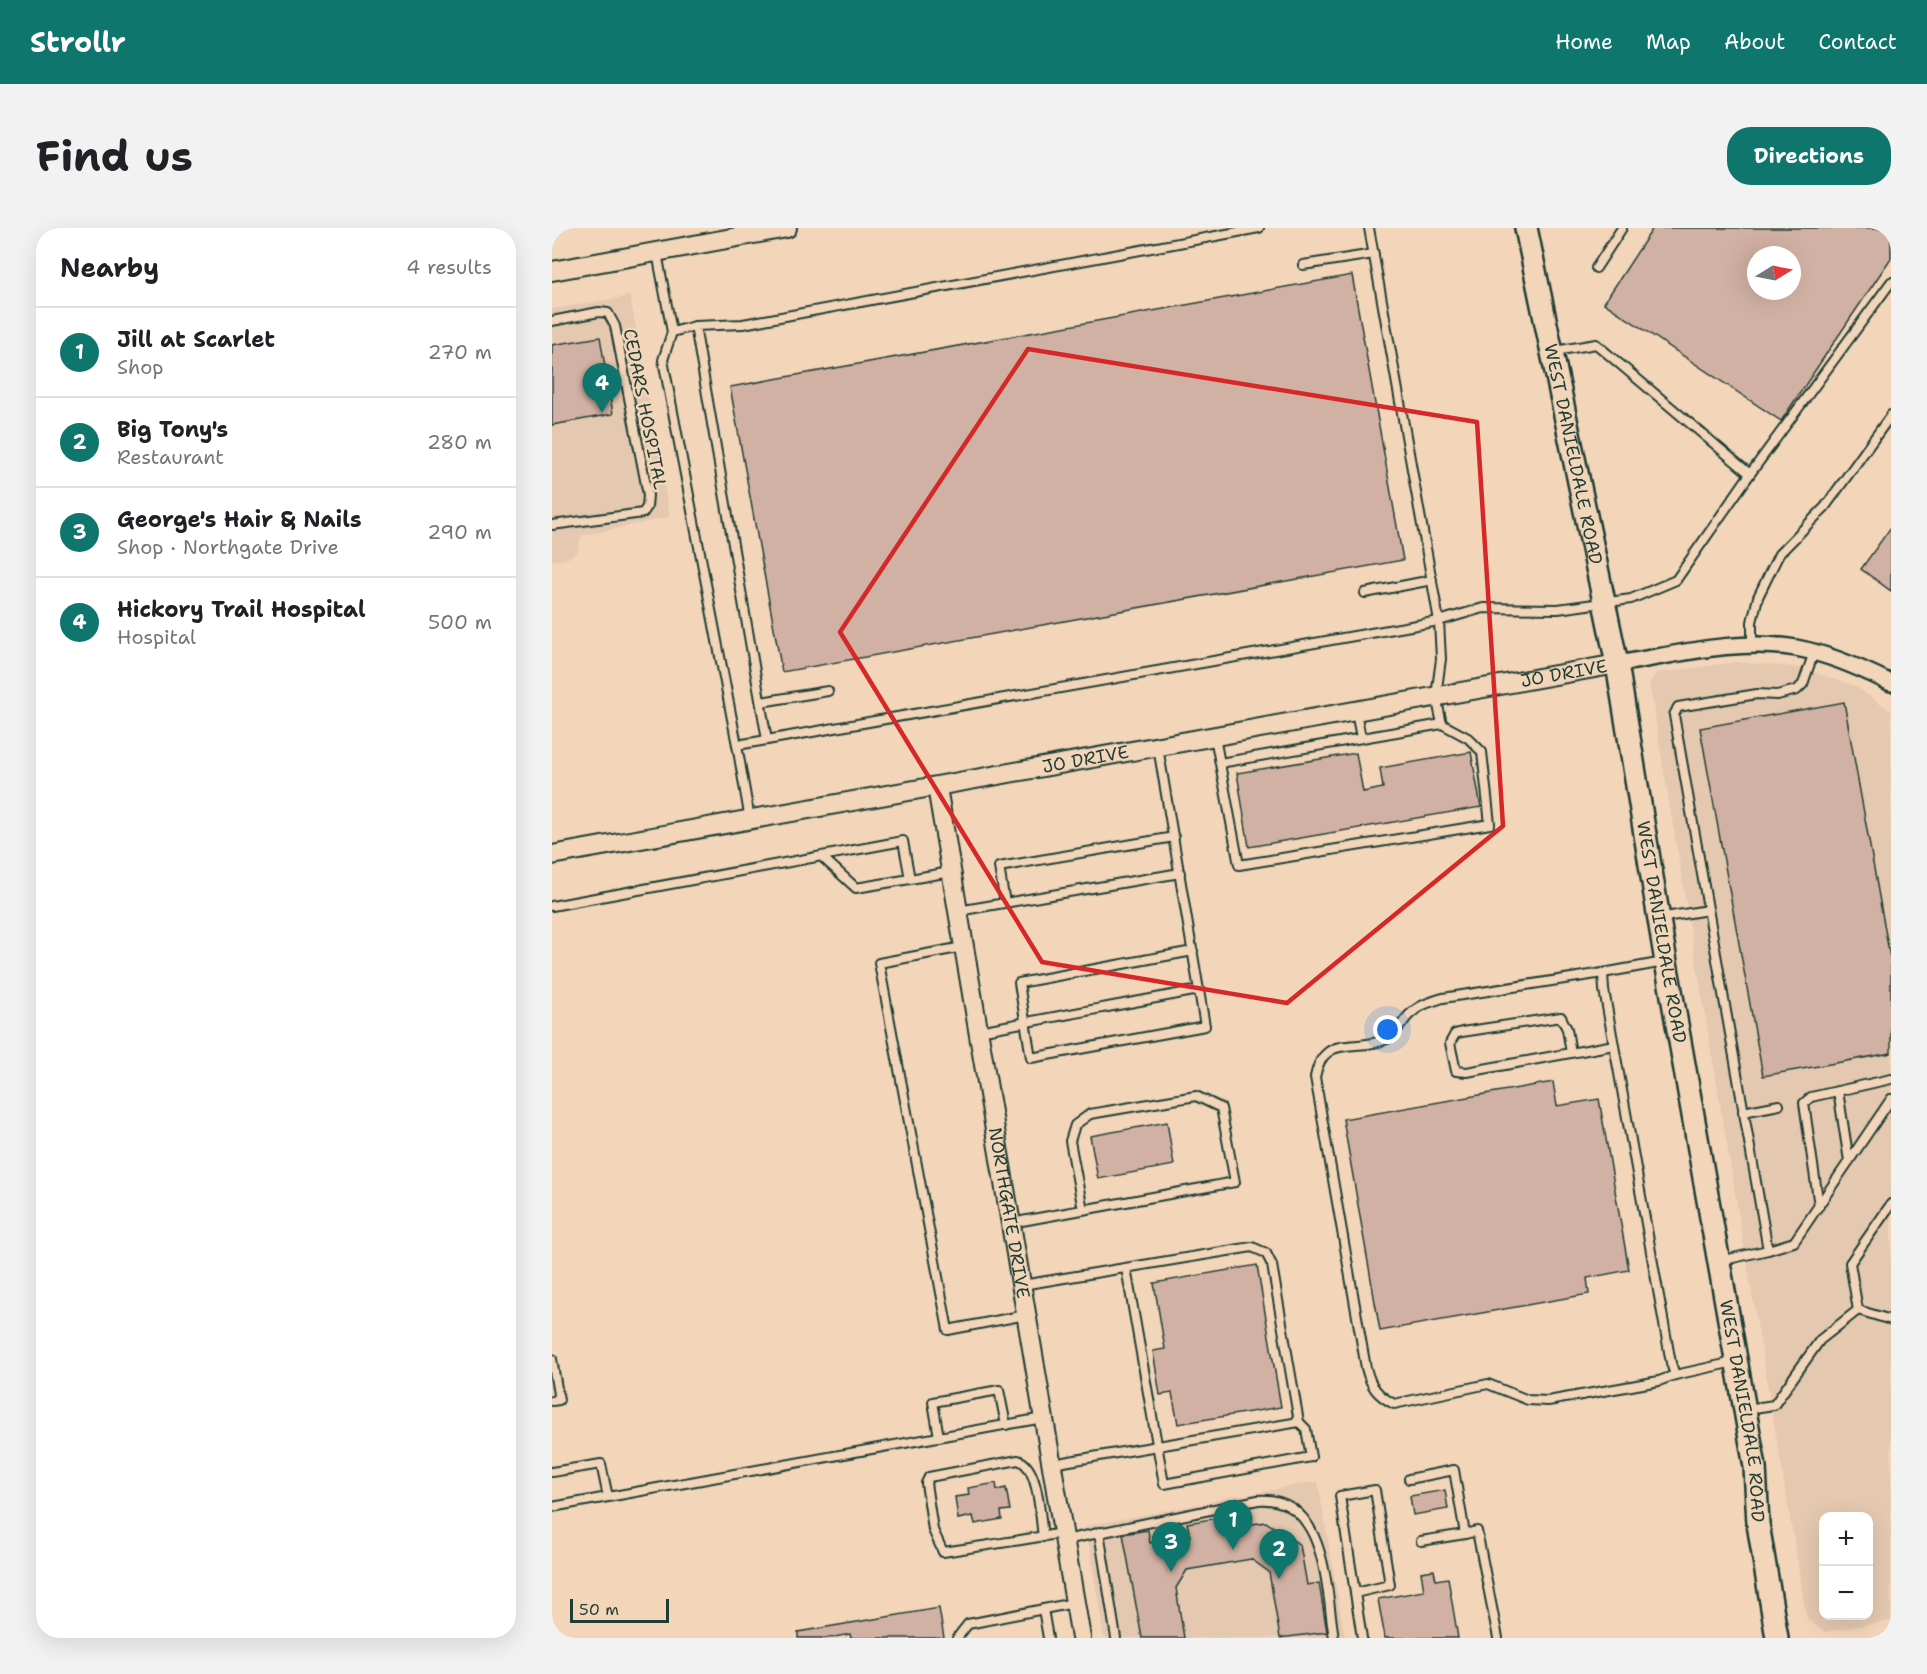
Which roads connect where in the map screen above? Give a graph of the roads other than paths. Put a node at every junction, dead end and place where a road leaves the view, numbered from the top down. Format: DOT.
graph roads {
  1 [pos="788,228"];
  2 [pos="1259,228"];
  3 [pos="1369,228"];
  4 [pos="1526,228"];
  5 [pos="1611,228"];
  6 [pos="1622,228"];
  7 [pos="1614,239"];
  8 [pos="657,252"];
  9 [pos="1374,254"];
  10 [pos="1303,265"];
  11 [pos="1596,268"];
  12 [pos="552,271"];
  13 [pos="1891,282"];
  14 [pos="552,321"];
  15 [pos="695,326"];
  16 [pos="672,332"];
  17 [pos="1550,352"];
  18 [pos="1891,415"];
  19 [pos="1750,474"];
  20 [pos="552,525"];
  21 [pos="1432,580"];
  22 [pos="1365,593"];
  23 [pos="1604,602"];
  24 [pos="1439,621"];
  25 [pos="1752,646"];
  26 [pos="1814,652"];
  27 [pos="1617,664"];
  28 [pos="1891,683"];
  29 [pos="828,691"];
  30 [pos="1436,696"];
  31 [pos="761,702"];
  32 [pos="1356,710"];
  33 [pos="1442,724"];
  34 [pos="1215,735"];
  35 [pos="1361,738"];
  36 [pos="767,740"];
  37 [pos="737,745"];
  38 [pos="1158,746"];
  39 [pos="1220,763"];
  40 [pos="937,787"];
  41 [pos="750,820"];
  42 [pos="1174,837"];
  43 [pos="552,855"];
  44 [pos="821,856"];
  45 [pos="952,871"];
  46 [pos="1180,873"];
  47 [pos="910,879"];
  48 [pos="1005,903"];
  49 [pos="552,906"];
  50 [pos="1708,909"];
  51 [pos="958,911"];
  52 [pos="1659,918"];
  53 [pos="964,946"];
  54 [pos="1193,951"];
  55 [pos="1666,962"];
  56 [pos="1603,973"];
  57 [pos="1199,990"];
  58 [pos="1026,1022"];
  59 [pos="979,1031"];
  60 [pos="1614,1046"];
  61 [pos="1571,1053"];
  62 [pos="1891,1079"];
  63 [pos="1838,1091"];
  64 [pos="1891,1099"];
  65 [pos="1779,1105"];
  66 [pos="1743,1112"];
  67 [pos="1849,1161"];
  68 [pos="1891,1204"];
  69 [pos="1819,1206"];
  70 [pos="1083,1210"];
  71 [pos="1011,1223"];
  72 [pos="1768,1250"];
  73 [pos="1719,1262"];
  74 [pos="1126,1268"];
  75 [pos="1022,1286"];
  76 [pos="1858,1310"];
  77 [pos="1027,1314"];
  78 [pos="1891,1320"];
  79 [pos="552,1359"];
  80 [pos="1736,1361"];
  81 [pos="1675,1375"];
  82 [pos="552,1401"];
  83 [pos="1745,1410"];
  84 [pos="1044,1418"];
  85 [pos="1299,1422"];
  86 [pos="1006,1425"];
  87 [pos="939,1437"];
  88 [pos="1158,1446"];
  89 [pos="1052,1464"];
  90 [pos="552,1472"];
  91 [pos="1409,1479"];
  92 [pos="608,1497"];
  93 [pos="552,1507"];
  94 [pos="1099,1532"];
  95 [pos="1465,1534"];
  96 [pos="1043,1537"];
  97 [pos="1064,1537"];
  98 [pos="1421,1541"];
  99 [pos="1355,1593"];
  100 [pos="1075,1603"];
  101 [pos="1042,1609"];
  102 [pos="957,1638"];
  103 [pos="1048,1638"];
  104 [pos="1081,1638"];
  105 [pos="1116,1638"];
  106 [pos="1334,1638"];
  107 [pos="1362,1638"];
  108 [pos="1498,1638"];
  109 [pos="1777,1638"];
  1 -- 8 [label="street"];
  2 -- 15 [label="lane"];
  3 -- 9 [label="lane"];
  4 -- 17 [label="main road, WEST DANIELDALE ROAD"];
  5 -- 7 [label="lane"];
  6 -- 7 [label="lane"];
  7 -- 11 [label="lane"];
  8 -- 12 [label="street"];
  8 -- 16 [label="lane"];
  9 -- 10 [label="lane"];
  9 -- 21 [label="lane"];
  13 -- 19 [label="lane"];
  14 -- 20 [label="lane, CEDARS HOSPITAL"];
  15 -- 16 [label="lane"];
  15 -- 31 [label="lane"];
  16 -- 37 [label="lane"];
  17 -- 19 [label="lane"];
  17 -- 23 [label="main road, WEST DANIELDALE ROAD"];
  18 -- 25 [label="lane"];
  19 -- 23 [label="lane"];
  21 -- 22 [label="lane"];
  21 -- 24 [label="lane"];
  23 -- 24 [label="lane"];
  23 -- 27 [label="main road, WEST DANIELDALE ROAD"];
  24 -- 30 [label="lane"];
  24 -- 36 [label="lane"];
  25 -- 26 [label="street"];
  25 -- 27 [label="street"];
  26 -- 28 [label="street"];
  26 -- 50 [label="lane"];
  27 -- 30 [label="street, JO DRIVE"];
  27 -- 52 [label="main road, WEST DANIELDALE ROAD"];
  29 -- 31 [label="lane"];
  30 -- 32 [label="street, JO DRIVE"];
  30 -- 33 [label="lane"];
  31 -- 36 [label="lane"];
  32 -- 34 [label="street, JO DRIVE"];
  32 -- 35 [label="lane"];
  33 -- 35 [label="lane"];
  33 -- 39 [label="lane"];
  34 -- 38 [label="street, JO DRIVE"];
  34 -- 39 [label="lane"];
  35 -- 39 [label="lane"];
  36 -- 37 [label="lane"];
  37 -- 41 [label="lane"];
  38 -- 40 [label="street, JO DRIVE"];
  38 -- 42 [label="lane"];
  40 -- 41 [label="street, JO DRIVE"];
  40 -- 45 [label="street, NORTHGATE DRIVE"];
  41 -- 43 [label="street, JO DRIVE"];
  42 -- 46 [label="lane"];
  42 -- 48 [label="lane"];
  44 -- 47 [label="lane"];
  44 -- 47 [label="lane"];
  44 -- 49 [label="lane"];
  45 -- 47 [label="lane"];
  45 -- 51 [label="street, NORTHGATE DRIVE"];
  46 -- 48 [label="lane"];
  46 -- 54 [label="lane"];
  48 -- 51 [label="lane"];
  50 -- 52 [label="lane"];
  50 -- 66 [label="lane"];
  51 -- 53 [label="street, NORTHGATE DRIVE"];
  52 -- 55 [label="main road, WEST DANIELDALE ROAD"];
  53 -- 59 [label="street, NORTHGATE DRIVE"];
  53 -- 77 [label="lane"];
  54 -- 57 [label="lane"];
  54 -- 58 [label="lane"];
  55 -- 56 [label="lane"];
  55 -- 73 [label="main road, WEST DANIELDALE ROAD"];
  56 -- 60 [label="lane"];
  56 -- 81 [label="lane"];
  57 -- 58 [label="lane"];
  57 -- 58 [label="lane"];
  58 -- 59 [label="lane"];
  59 -- 71 [label="street, NORTHGATE DRIVE"];
  60 -- 61 [label="lane"];
  60 -- 81 [label="lane"];
  61 -- 61 [label="lane"];
  62 -- 63 [label="lane"];
  63 -- 67 [label="lane"];
  63 -- 69 [label="lane"];
  64 -- 67 [label="lane"];
  65 -- 66 [label="lane"];
  66 -- 72 [label="lane"];
  67 -- 69 [label="lane"];
  68 -- 76 [label="lane"];
  69 -- 72 [label="lane"];
  70 -- 70 [label="lane"];
  70 -- 71 [label="lane"];
  71 -- 75 [label="street, NORTHGATE DRIVE"];
  72 -- 73 [label="lane"];
  73 -- 80 [label="main road, WEST DANIELDALE ROAD"];
  74 -- 75 [label="lane"];
  74 -- 85 [label="lane"];
  74 -- 88 [label="lane"];
  75 -- 77 [label="street, NORTHGATE DRIVE"];
  76 -- 78 [label="lane"];
  76 -- 83 [label="lane"];
  77 -- 84 [label="street, NORTHGATE DRIVE"];
  79 -- 82 [label="lane"];
  80 -- 81 [label="lane"];
  80 -- 83 [label="main road, WEST DANIELDALE ROAD"];
  83 -- 109 [label="main road, WEST DANIELDALE ROAD"];
  84 -- 86 [label="lane"];
  84 -- 89 [label="street, NORTHGATE DRIVE"];
  85 -- 88 [label="lane"];
  85 -- 88 [label="lane"];
  86 -- 87 [label="lane"];
  86 -- 87 [label="lane"];
  87 -- 92 [label="lane"];
  88 -- 89 [label="lane"];
  89 -- 97 [label="street, NORTHGATE DRIVE"];
  90 -- 92 [label="lane"];
  91 -- 95 [label="lane"];
  92 -- 93 [label="lane"];
  94 -- 97 [label="lane"];
  94 -- 105 [label="lane"];
  94 -- 106 [label="lane"];
  95 -- 98 [label="lane"];
  95 -- 108 [label="lane"];
  96 -- 96 [label="lane"];
  96 -- 97 [label="lane"];
  97 -- 100 [label="street, NORTHGATE DRIVE"];
  99 -- 99 [label="lane"];
  99 -- 107 [label="lane"];
  100 -- 101 [label="lane"];
  100 -- 104 [label="street, NORTHGATE DRIVE"];
  101 -- 102 [label="lane"];
  101 -- 103 [label="lane"];
}
